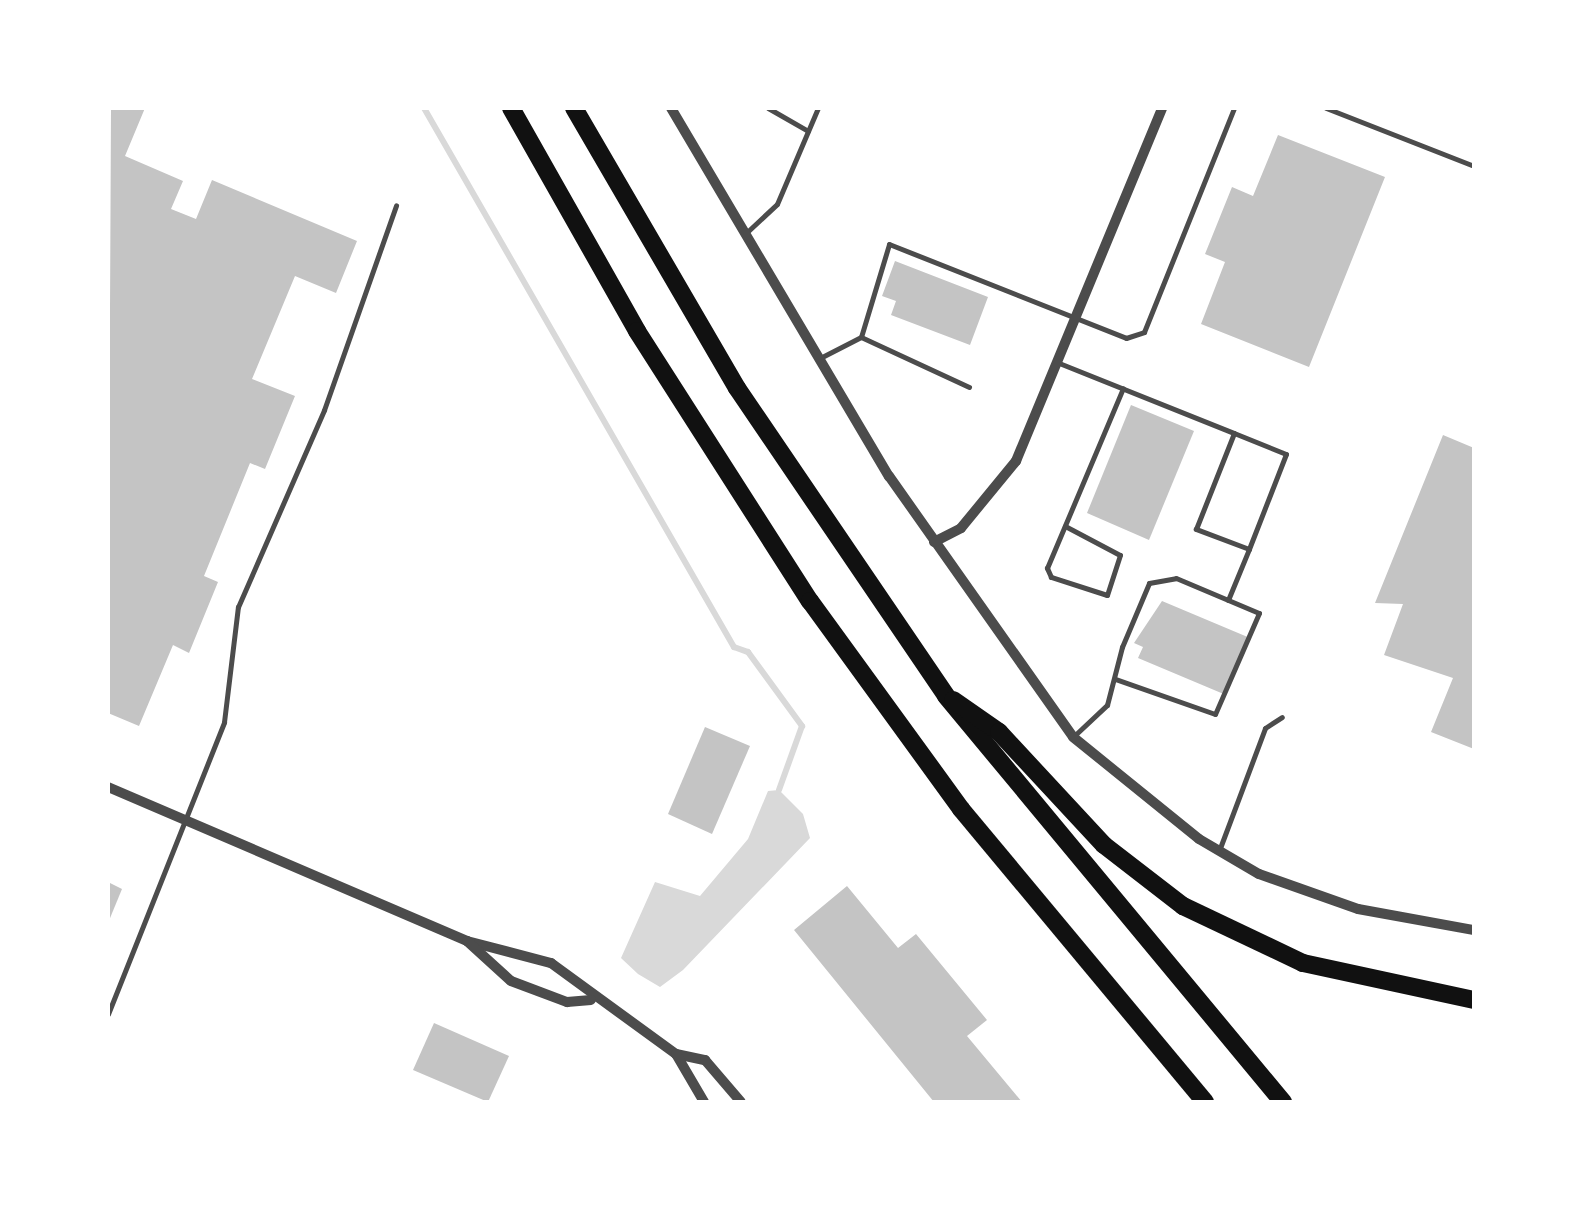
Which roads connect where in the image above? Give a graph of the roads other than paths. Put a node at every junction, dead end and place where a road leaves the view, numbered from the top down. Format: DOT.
graph roads {
  1 [pos="510,108"];
  2 [pos="574,108"];
  3 [pos="672,108"];
  4 [pos="768,108"];
  5 [pos="818,108"];
  6 [pos="1162,108"];
  7 [pos="1234,108"];
  8 [pos="1326,108"];
  9 [pos="808,131"];
  10 [pos="1474,166"];
  11 [pos="396,205"];
  12 [pos="745,234"];
  13 [pos="1076,320"];
  14 [pos="861,336"];
  15 [pos="818,360"];
  16 [pos="1059,362"];
  17 [pos="969,387"];
  18 [pos="1123,388"];
  19 [pos="1234,433"];
  20 [pos="1065,526"];
  21 [pos="934,542"];
  22 [pos="1249,548"];
  23 [pos="1228,600"];
  24 [pos="1115,679"];
  25 [pos="946,696"];
  26 [pos="1282,718"];
  27 [pos="1072,737"];
  28 [pos="108,788"];
  29 [pos="189,821"];
  30 [pos="1219,851"];
  31 [pos="1474,930"];
  32 [pos="467,941"];
  33 [pos="591,1000"];
  34 [pos="1474,1000"];
  35 [pos="108,1014"];
  36 [pos="676,1054"];
  37 [pos="704,1102"];
  38 [pos="740,1102"];
  39 [pos="1205,1102"];
  40 [pos="1283,1102"];
  1 -- 39 [label="highway"];
  2 -- 25 [label="highway"];
  3 -- 12 [label="street"];
  4 -- 9 [label="lane"];
  5 -- 9 [label="lane"];
  6 -- 13 [label="street"];
  7 -- 13 [label="lane"];
  8 -- 10 [label="lane"];
  9 -- 12 [label="lane"];
  11 -- 29 [label="lane"];
  12 -- 15 [label="street"];
  13 -- 14 [label="lane"];
  13 -- 16 [label="street"];
  14 -- 15 [label="lane"];
  14 -- 17 [label="lane"];
  15 -- 21 [label="street"];
  16 -- 18 [label="lane"];
  16 -- 21 [label="street"];
  18 -- 19 [label="lane"];
  18 -- 20 [label="lane"];
  19 -- 22 [label="lane"];
  19 -- 22 [label="lane"];
  20 -- 20 [label="lane"];
  21 -- 27 [label="street"];
  22 -- 23 [label="lane"];
  23 -- 24 [label="lane"];
  23 -- 24 [label="lane"];
  24 -- 27 [label="lane"];
  25 -- 34 [label="highway"];
  25 -- 40 [label="highway"];
  26 -- 30 [label="lane"];
  27 -- 30 [label="street"];
  28 -- 29 [label="street"];
  29 -- 32 [label="street"];
  29 -- 35 [label="lane"];
  30 -- 31 [label="street"];
  32 -- 33 [label="street"];
  32 -- 33 [label="street"];
  33 -- 36 [label="street"];
  36 -- 37 [label="street"];
  36 -- 38 [label="street"];
}
